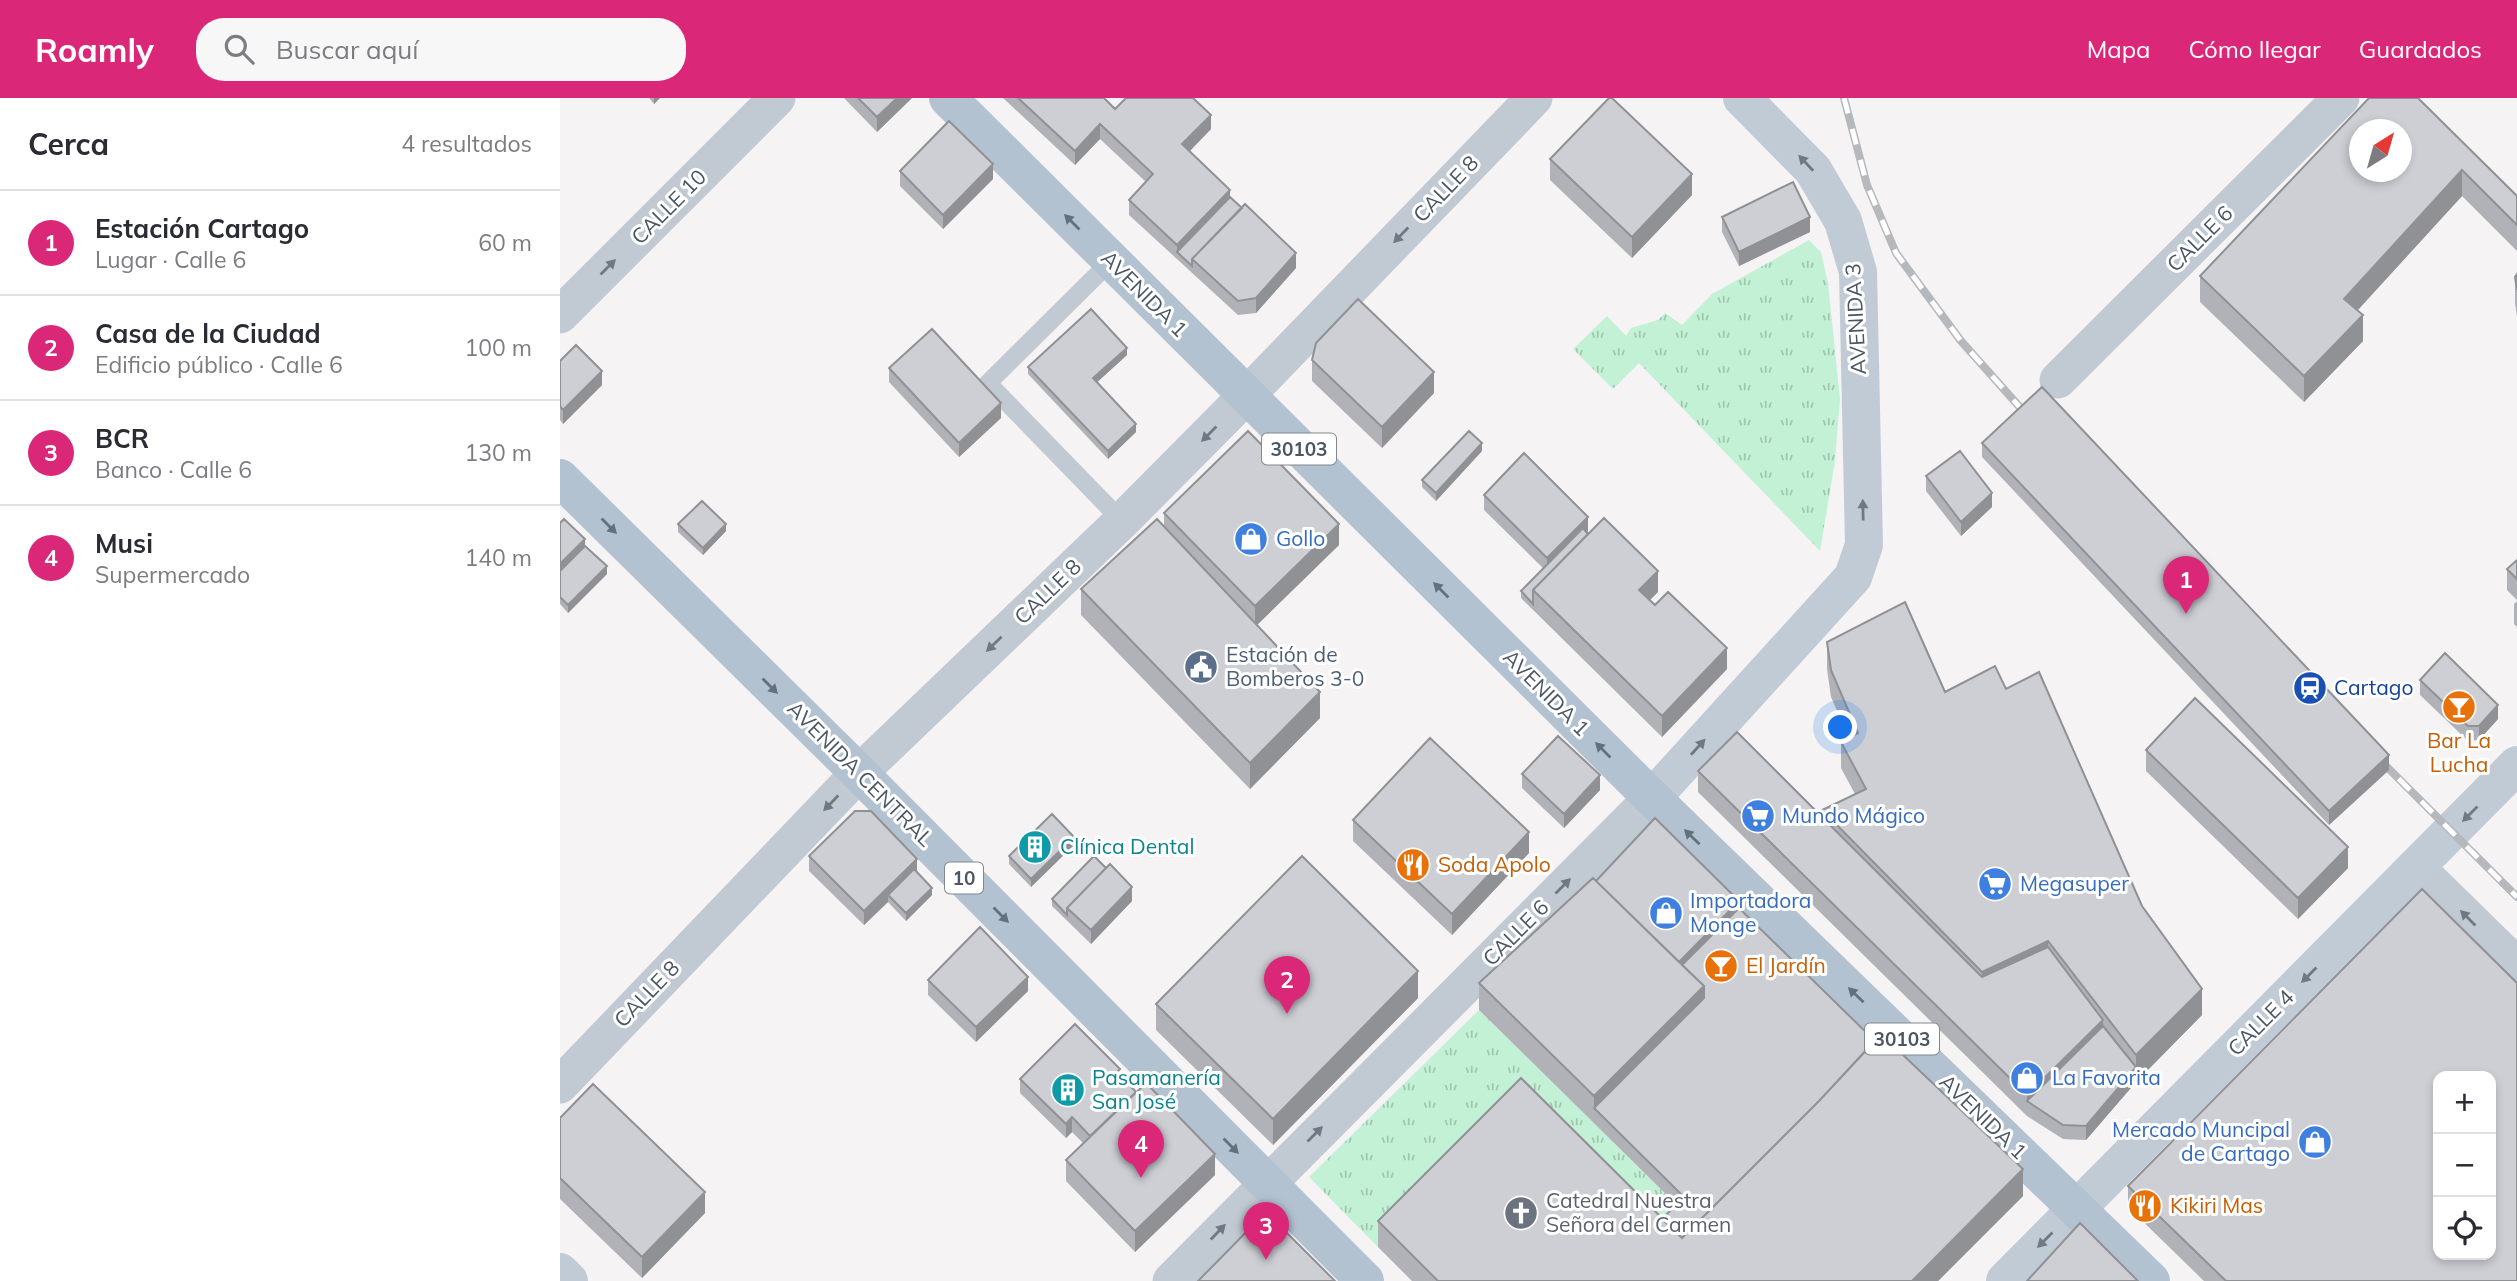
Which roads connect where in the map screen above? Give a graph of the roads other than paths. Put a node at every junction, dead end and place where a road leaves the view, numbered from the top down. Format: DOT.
graph roads {
  1 [pos="777,98"];
  2 [pos="948,98"];
  3 [pos="1534,98"];
  4 [pos="1742,98"];
  5 [pos="2334,102"];
  6 [pos="1111,261"];
  7 [pos="560,315"];
  8 [pos="2058,380"];
  9 [pos="1246,397"];
  10 [pos="560,478"];
  11 [pos="1122,521"];
  12 [pos="1853,577"];
  13 [pos="2517,765"];
  14 [pos="859,773"];
  15 [pos="1652,798"];
  16 [pos="2416,867"];
  17 [pos="2517,966"];
  18 [pos="560,1085"];
  19 [pos="1267,1182"];
  20 [pos="2077,1208"];
  21 [pos="560,1272"];
  22 [pos="569,1281"];
  23 [pos="1171,1281"];
  24 [pos="1365,1281"];
  25 [pos="2005,1281"];
  26 [pos="2151,1281"];
  7 -- 1 [label="street, CALLE 10, one-way"];
  6 -- 2 [label="main road, AVENIDA 1 / 30103, one-way"];
  3 -- 9 [label="street, CALLE 8, one-way"];
  12 -- 4 [label="street, AVENIDA 3, one-way"];
  5 -- 8 [label="street, CALLE 6"];
  6 -- 9 [label="main road, AVENIDA 1 / 30103"];
  6 -- 11 [label="lane"];
  9 -- 11 [label="street, CALLE 8, one-way"];
  15 -- 9 [label="main road, AVENIDA 1 / 30103, one-way"];
  10 -- 14 [label="main road, AVENIDA CENTRAL / 10, one-way"];
  11 -- 14 [label="street, CALLE 8, one-way"];
  15 -- 12 [label="street, CALLE 6, one-way"];
  13 -- 16 [label="street, CALLE 4, one-way"];
  14 -- 18 [label="street, CALLE 8, one-way"];
  14 -- 19 [label="main road, AVENIDA CENTRAL / 10, one-way"];
  19 -- 15 [label="street, CALLE 6, one-way"];
  20 -- 15 [label="main road, AVENIDA 1 / 30103, one-way"];
  17 -- 16 [label="street, one-way"];
  16 -- 20 [label="street, CALLE 4, one-way"];
  23 -- 19 [label="street, CALLE 6, one-way"];
  19 -- 24 [label="main road, AVENIDA CENTRAL / 10"];
  20 -- 25 [label="street, CALLE 4, one-way"];
  20 -- 26 [label="main road, AVENIDA 1 / 30103"];
  21 -- 22 [label="street"];
}
